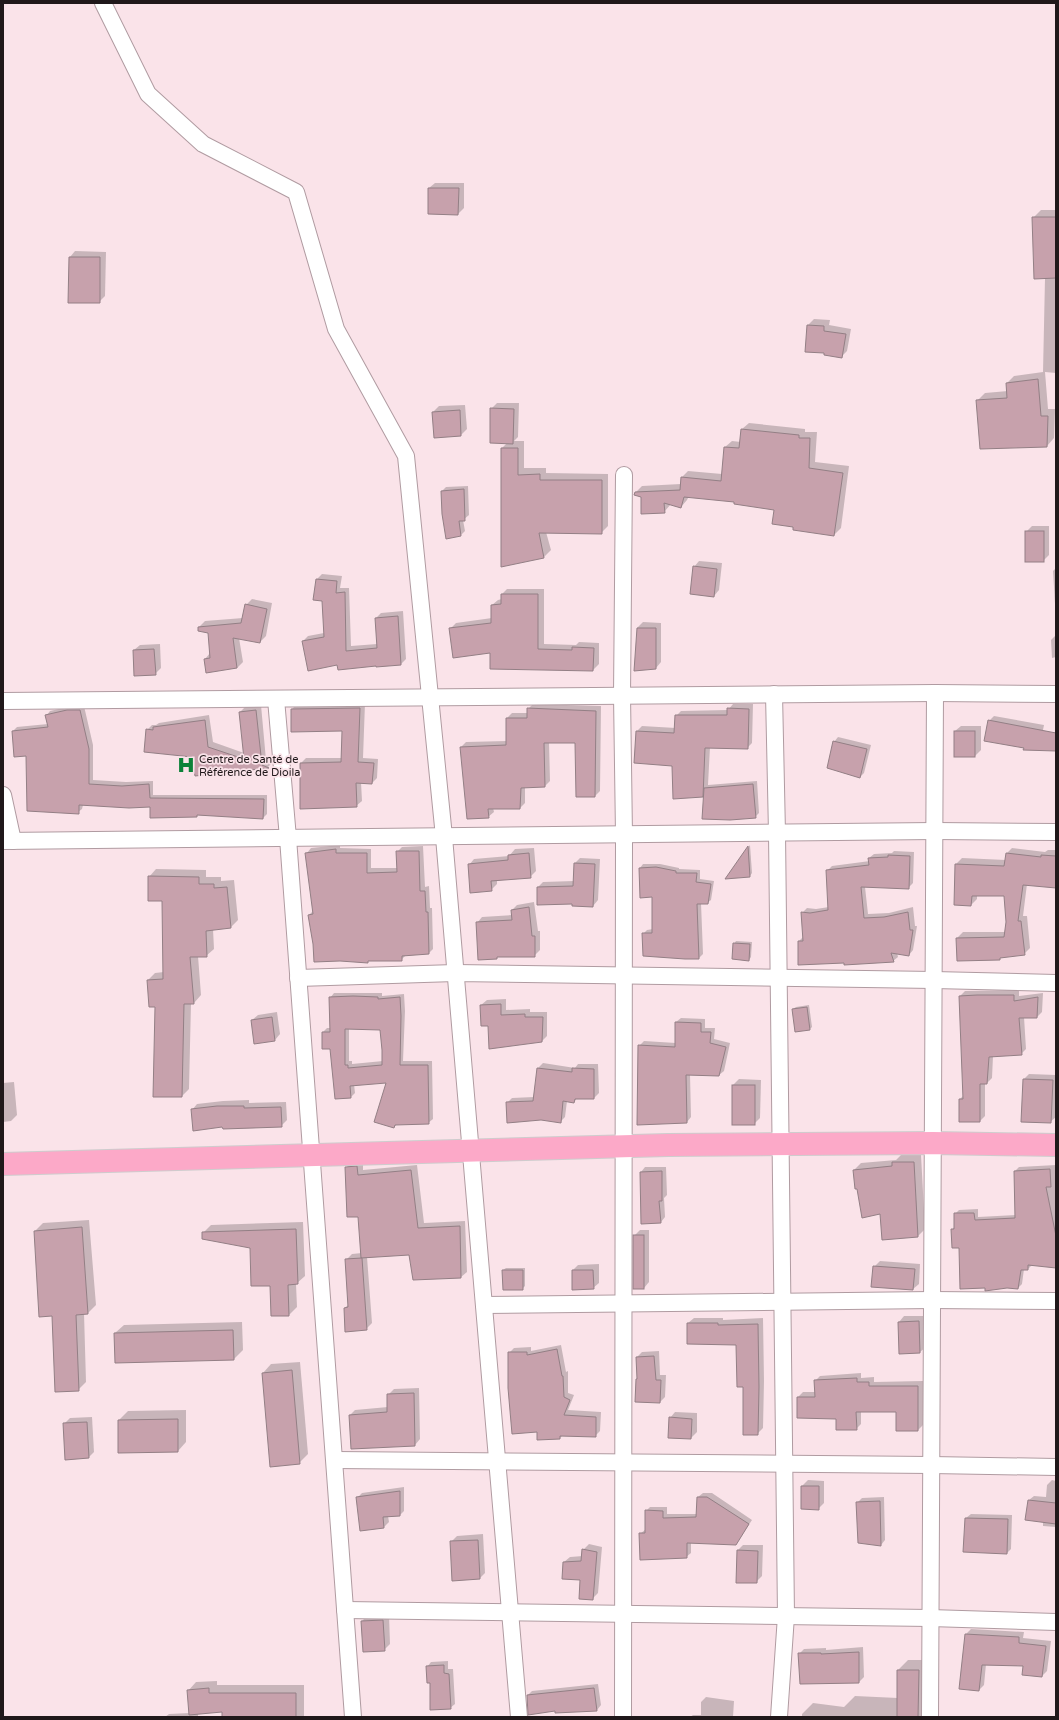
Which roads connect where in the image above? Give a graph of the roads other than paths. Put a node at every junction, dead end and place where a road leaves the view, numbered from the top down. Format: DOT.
graph roads {
  1 [pos="103,3"];
  2 [pos="624,474"];
  3 [pos="935,693"];
  4 [pos="774,694"];
  5 [pos="1056,694"];
  6 [pos="622,696"];
  7 [pos="429,697"];
  8 [pos="276,699"];
  9 [pos="3,701"];
  10 [pos="3,795"];
  11 [pos="935,831"];
  12 [pos="1056,832"];
  13 [pos="778,833"];
  14 [pos="624,835"];
  15 [pos="444,837"];
  16 [pos="288,838"];
  17 [pos="8,841"];
  18 [pos="456,973"];
  19 [pos="624,976"];
  20 [pos="298,978"];
  21 [pos="779,978"];
  22 [pos="934,980"];
  23 [pos="1056,983"];
  24 [pos="781,1144"];
  25 [pos="933,1144"];
  26 [pos="1056,1145"];
  27 [pos="624,1146"];
  28 [pos="470,1151"];
  29 [pos="312,1155"];
  30 [pos="3,1164"];
  31 [pos="932,1300"];
  32 [pos="1056,1301"];
  33 [pos="782,1302"];
  34 [pos="624,1304"];
  35 [pos="484,1305"];
  36 [pos="335,1460"];
  37 [pos="497,1461"];
  38 [pos="623,1462"];
  39 [pos="784,1464"];
  40 [pos="931,1464"];
  41 [pos="1056,1468"];
  42 [pos="345,1610"];
  43 [pos="510,1612"];
  44 [pos="624,1614"];
  45 [pos="786,1616"];
  46 [pos="930,1618"];
  47 [pos="1056,1622"];
  48 [pos="353,1717"];
  49 [pos="519,1717"];
  50 [pos="624,1717"];
  51 [pos="779,1717"];
  52 [pos="930,1717"];
  1 -- 7 [label="street"];
  2 -- 6 [label="street"];
  3 -- 4 [label="street"];
  3 -- 5 [label="street"];
  3 -- 11 [label="street"];
  4 -- 6 [label="street"];
  4 -- 13 [label="street"];
  6 -- 7 [label="street"];
  6 -- 14 [label="street"];
  7 -- 8 [label="street"];
  7 -- 15 [label="street"];
  8 -- 9 [label="street"];
  8 -- 16 [label="street"];
  10 -- 17 [label="street"];
  11 -- 12 [label="street"];
  11 -- 13 [label="street"];
  11 -- 22 [label="street"];
  13 -- 14 [label="street"];
  13 -- 21 [label="street"];
  14 -- 15 [label="street"];
  14 -- 19 [label="street"];
  15 -- 16 [label="street"];
  15 -- 18 [label="street"];
  16 -- 17 [label="street"];
  16 -- 20 [label="street"];
  18 -- 19 [label="street"];
  18 -- 20 [label="street"];
  18 -- 28 [label="street"];
  19 -- 21 [label="street"];
  19 -- 27 [label="street"];
  20 -- 29 [label="street"];
  21 -- 22 [label="street"];
  21 -- 24 [label="street"];
  22 -- 23 [label="street"];
  22 -- 25 [label="street"];
  24 -- 25 [label="main road"];
  24 -- 27 [label="main road"];
  24 -- 33 [label="street"];
  25 -- 26 [label="main road"];
  25 -- 31 [label="street"];
  27 -- 28 [label="main road"];
  27 -- 34 [label="street"];
  28 -- 29 [label="main road"];
  28 -- 35 [label="street"];
  29 -- 30 [label="main road"];
  29 -- 36 [label="street"];
  31 -- 32 [label="street"];
  31 -- 33 [label="street"];
  31 -- 40 [label="street"];
  33 -- 34 [label="street"];
  33 -- 39 [label="street"];
  34 -- 35 [label="street"];
  34 -- 38 [label="street"];
  35 -- 37 [label="street"];
  36 -- 37 [label="street"];
  36 -- 42 [label="street"];
  37 -- 38 [label="street"];
  37 -- 43 [label="street"];
  38 -- 39 [label="street"];
  38 -- 44 [label="street"];
  39 -- 40 [label="street"];
  39 -- 45 [label="street"];
  40 -- 41 [label="street"];
  40 -- 46 [label="street"];
  42 -- 43 [label="street"];
  42 -- 48 [label="street"];
  43 -- 44 [label="street"];
  43 -- 49 [label="street"];
  44 -- 45 [label="street"];
  44 -- 50 [label="street"];
  45 -- 46 [label="street"];
  45 -- 51 [label="street"];
  46 -- 47 [label="street"];
  46 -- 52 [label="street"];
}
